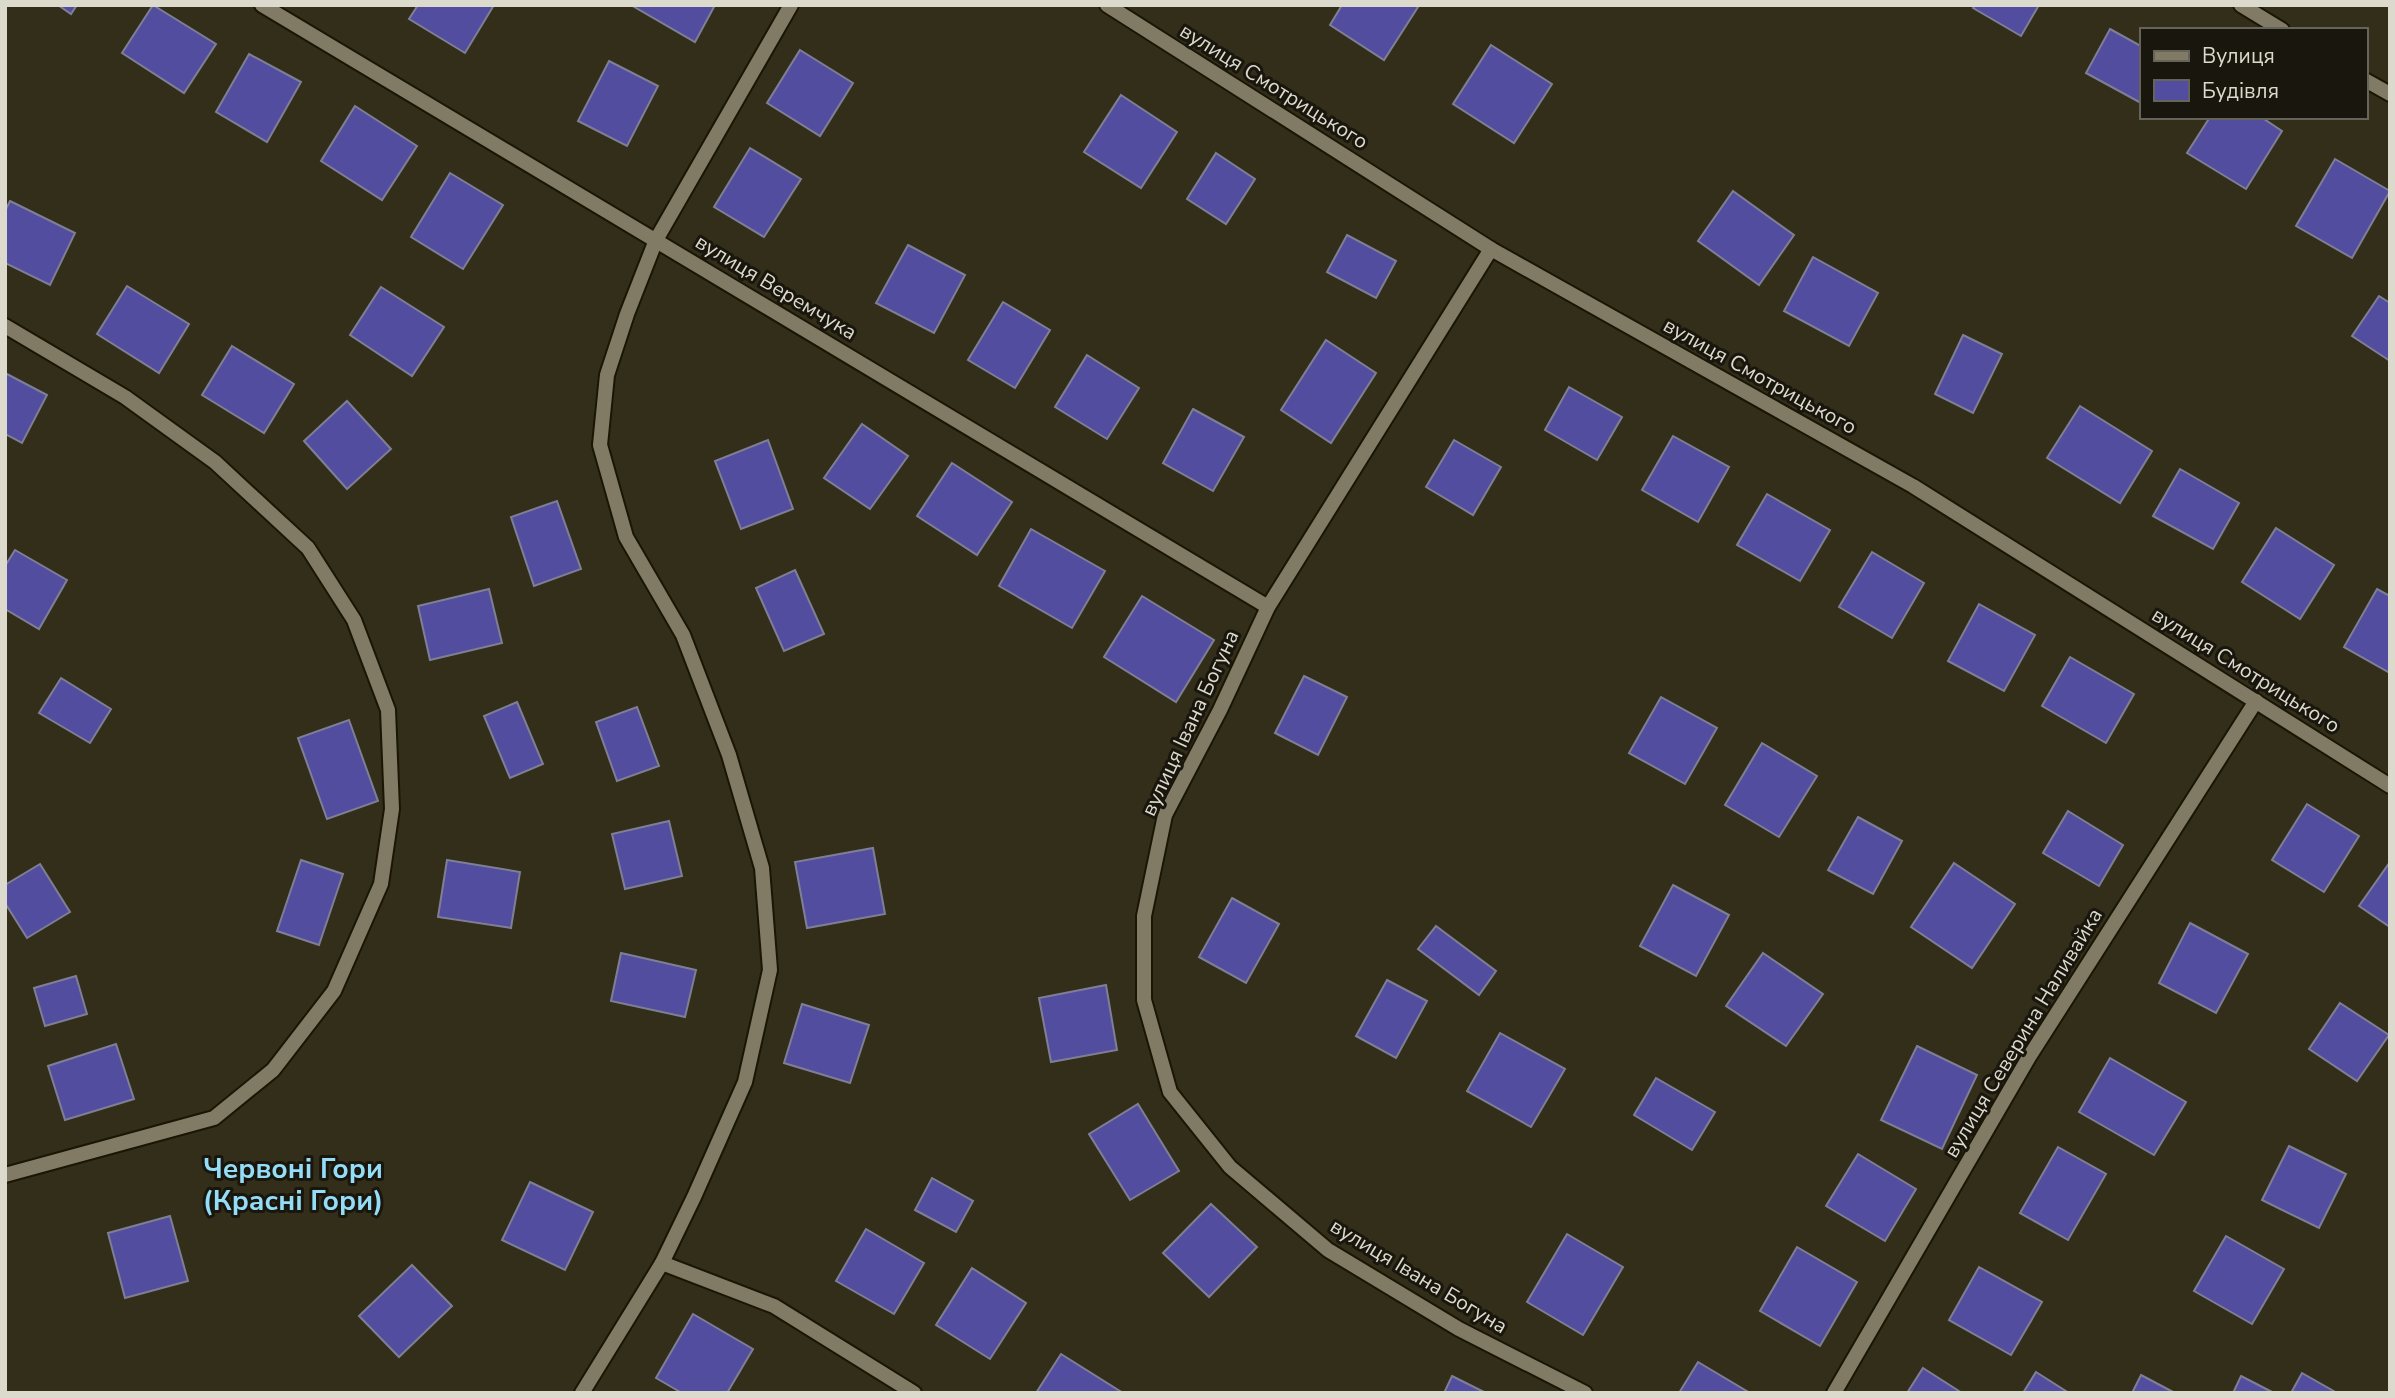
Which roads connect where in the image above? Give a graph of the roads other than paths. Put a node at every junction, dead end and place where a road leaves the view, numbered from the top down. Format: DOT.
graph roads {
  1 [pos="262,5"];
  2 [pos="791,5"];
  3 [pos="1107,5"];
  4 [pos="2241,5"];
  5 [pos="2278,28"];
  6 [pos="2367,81"];
  7 [pos="2390,94"];
  8 [pos="656,240"];
  9 [pos="1491,249"];
  10 [pos="5,326"];
  11 [pos="1268,607"];
  12 [pos="2256,701"];
  13 [pos="2390,786"];
  14 [pos="5,1174"];
  15 [pos="662,1263"];
  16 [pos="582,1393"];
  17 [pos="914,1393"];
  18 [pos="1585,1393"];
  19 [pos="1834,1393"];
  1 -- 8 [label="street, вулиця Веремчука"];
  2 -- 8 [label="street"];
  3 -- 9 [label="street, вулиця Смотрицького"];
  4 -- 5 [label="street"];
  6 -- 7 [label="street"];
  8 -- 11 [label="street, вулиця Веремчука"];
  8 -- 15 [label="street"];
  9 -- 11 [label="street, вулиця Івана Богуна"];
  9 -- 12 [label="street, вулиця Смотрицького"];
  10 -- 14 [label="street"];
  11 -- 18 [label="street, вулиця Івана Богуна"];
  12 -- 13 [label="street, вулиця Смотрицького"];
  12 -- 19 [label="street, вулиця Северина Наливайка"];
  15 -- 16 [label="street"];
  15 -- 17 [label="street"];
}
